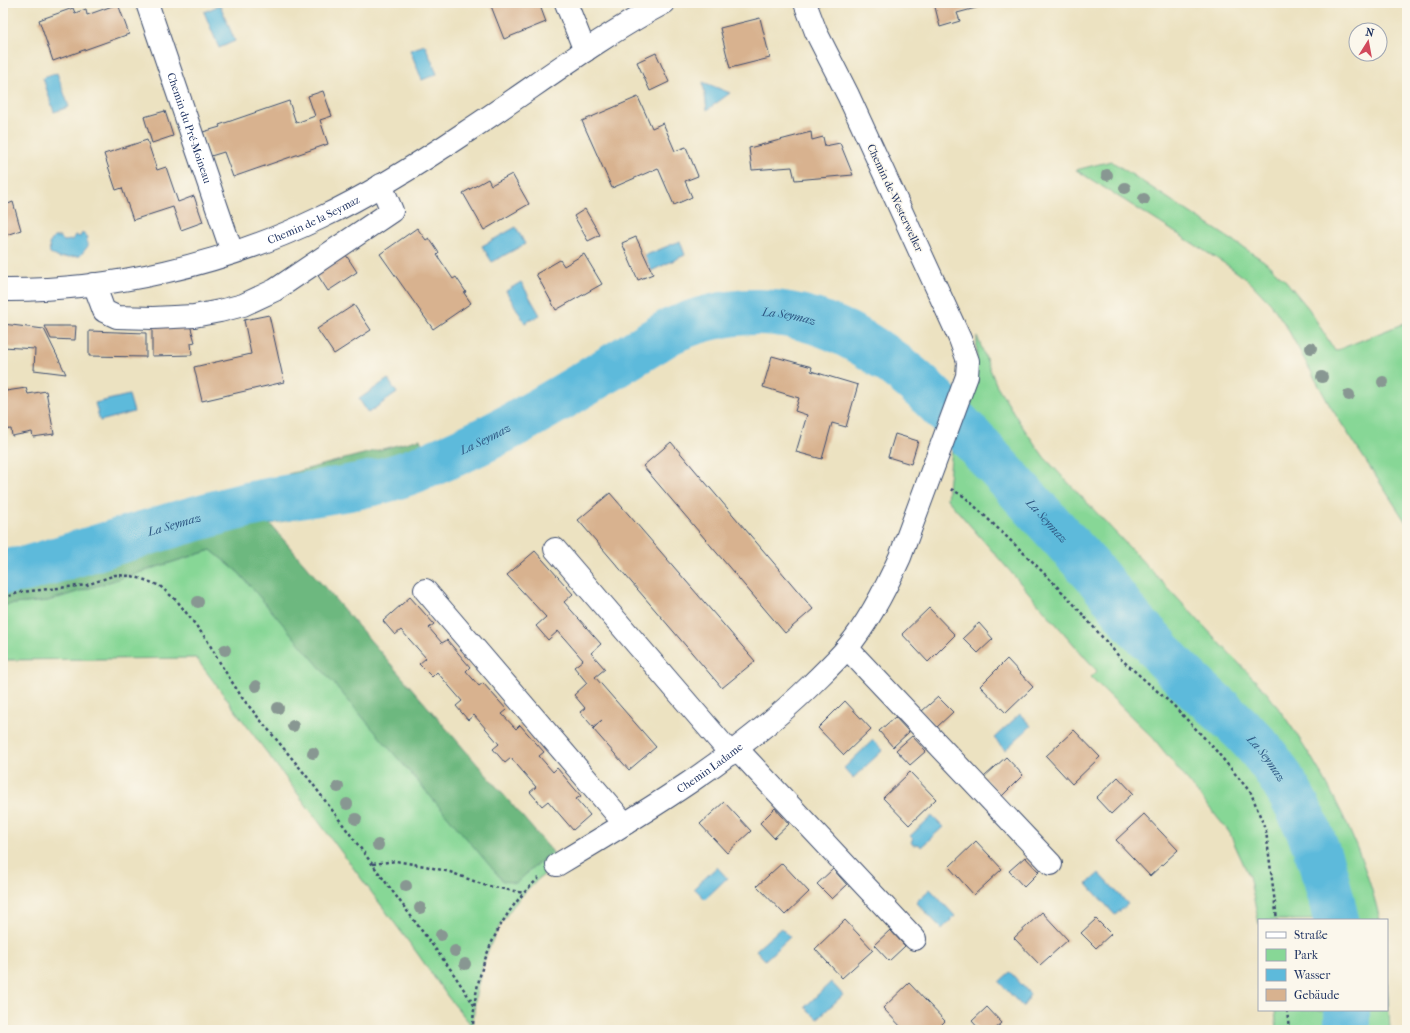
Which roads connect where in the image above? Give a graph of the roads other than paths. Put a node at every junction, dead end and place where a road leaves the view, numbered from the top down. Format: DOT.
graph roads {
  1 [pos="148,3"];
  2 [pos="566,3"];
  3 [pos="664,3"];
  4 [pos="805,3"];
  5 [pos="585,51"];
  6 [pos="381,185"];
  7 [pos="232,252"];
  8 [pos="94,284"];
  9 [pos="3,290"];
  10 [pos="946,436"];
  11 [pos="555,549"];
  12 [pos="425,590"];
  13 [pos="847,648"];
  14 [pos="734,751"];
  15 [pos="625,824"];
  16 [pos="1051,864"];
  17 [pos="557,865"];
  18 [pos="915,939"];
  1 -- 7 [label="street, Chemin du Pré-Moineau"];
  2 -- 5 [label="street"];
  3 -- 5 [label="street, Chemin de la Seymaz"];
  4 -- 10 [label="street, Chemin de-Westerweller"];
  5 -- 6 [label="street, Chemin de la Seymaz"];
  6 -- 7 [label="street, Chemin de la Seymaz"];
  6 -- 8 [label="street"];
  7 -- 8 [label="street, Chemin de la Seymaz"];
  8 -- 9 [label="street, Chemin de la Seymaz"];
  10 -- 13 [label="street, Chemin Ladame"];
  11 -- 14 [label="street"];
  12 -- 15 [label="street"];
  13 -- 14 [label="street, Chemin Ladame"];
  13 -- 16 [label="street"];
  14 -- 15 [label="street, Chemin Ladame"];
  14 -- 18 [label="street"];
  15 -- 17 [label="street, Chemin Ladame"];
}
